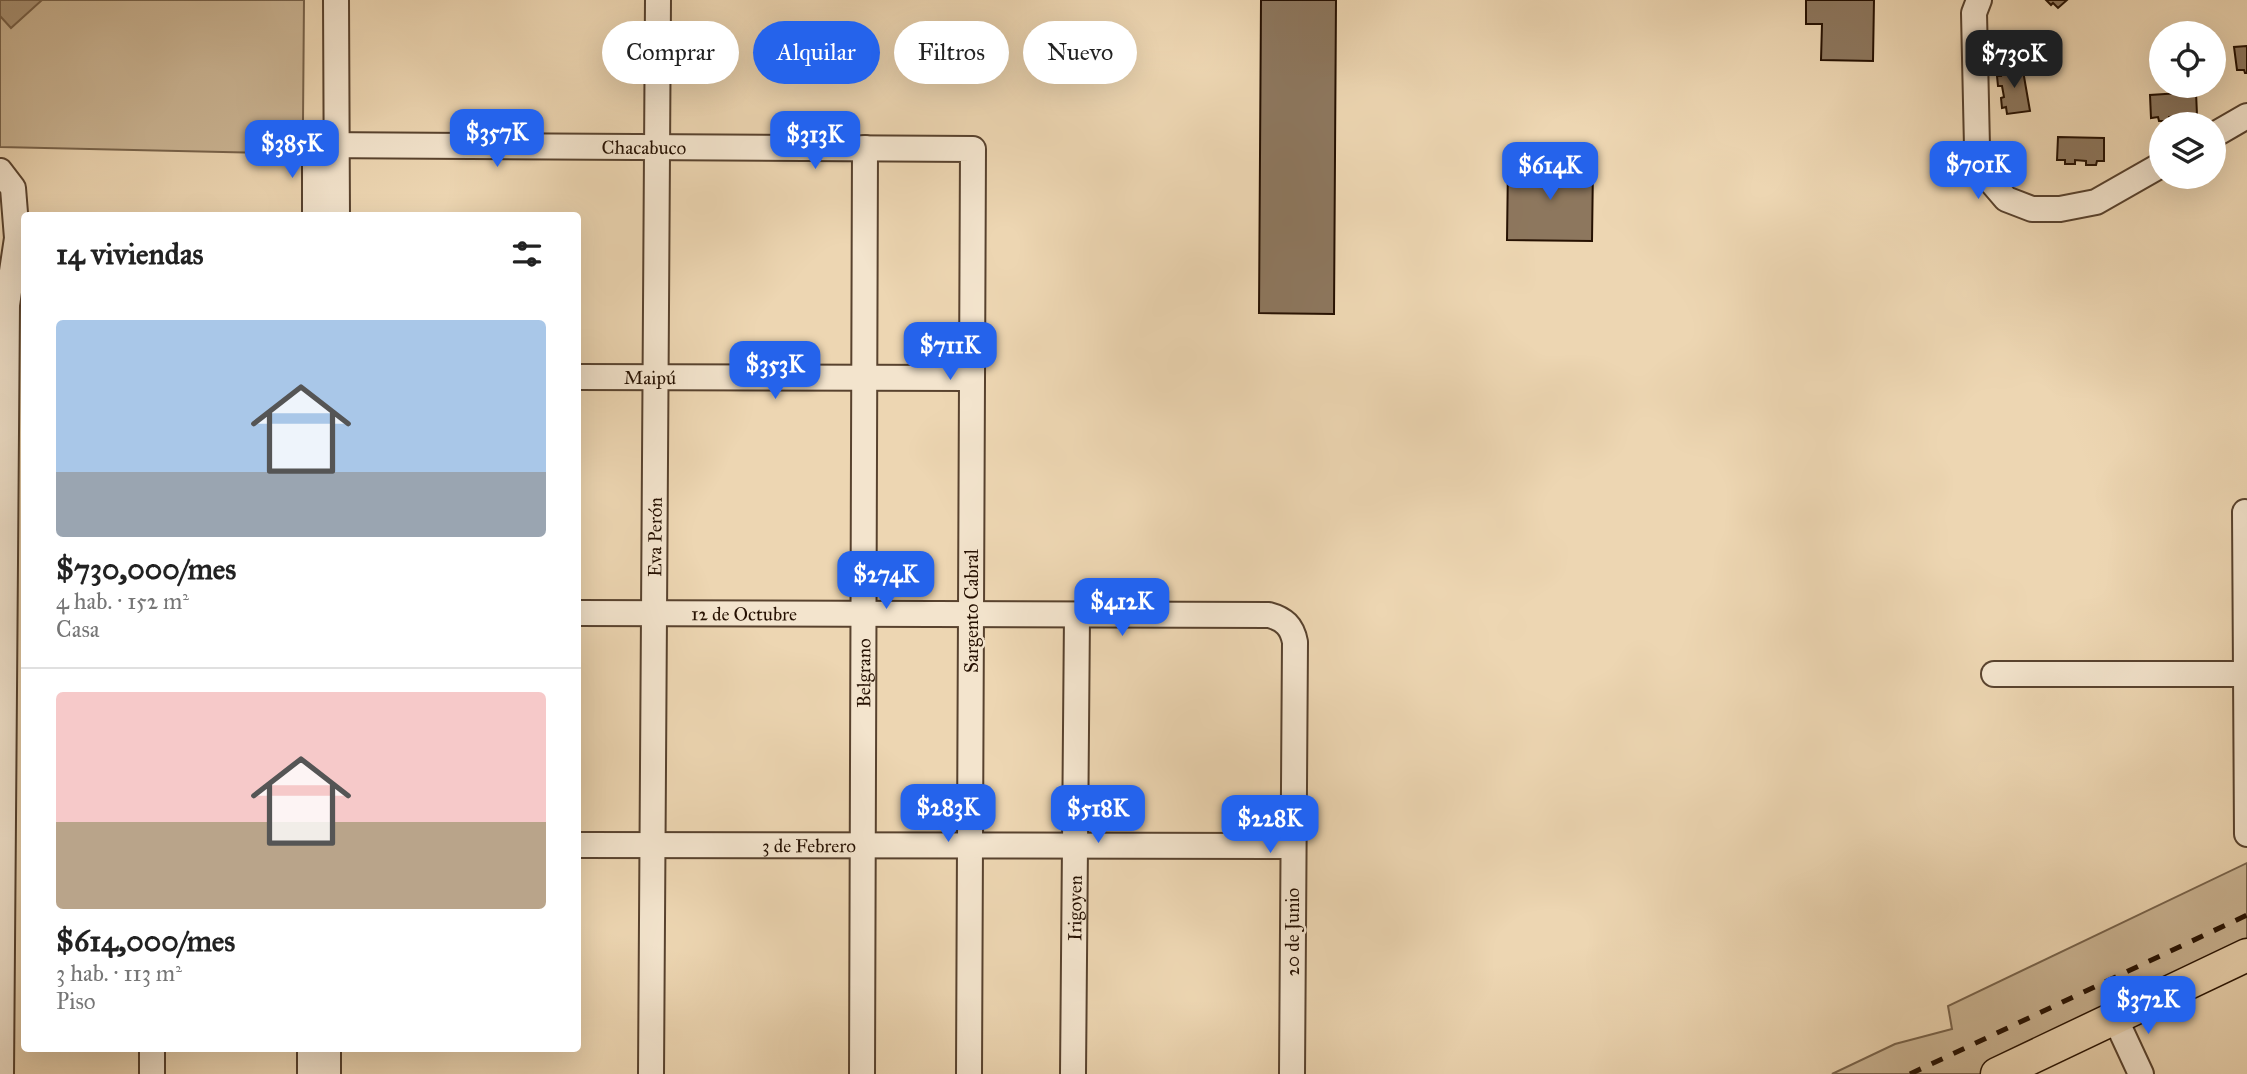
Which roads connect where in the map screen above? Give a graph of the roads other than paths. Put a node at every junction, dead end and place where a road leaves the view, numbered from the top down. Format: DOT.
graph roads {
  1 [pos="336,0"];
  2 [pos="658,0"];
  3 [pos="1979,0"];
  4 [pos="2247,116"];
  5 [pos="2226,128"];
  6 [pos="326,145"];
  7 [pos="658,147"];
  8 [pos="865,148"];
  9 [pos="973,149"];
  10 [pos="2149,172"];
  11 [pos="7,180"];
  12 [pos="315,212"];
  13 [pos="337,212"];
  14 [pos="581,377"];
  15 [pos="10,378"];
  16 [pos="863,378"];
  17 [pos="972,378"];
  18 [pos="656,379"];
  19 [pos="2245,512"];
  20 [pos="2246,585"];
  21 [pos="10,612"];
  22 [pos="581,614"];
  23 [pos="655,614"];
  24 [pos="863,614"];
  25 [pos="971,615"];
  26 [pos="1077,615"];
  27 [pos="1287,624"];
  28 [pos="1994,674"];
  29 [pos="2245,674"];
  30 [pos="2247,834"];
  31 [pos="9,842"];
  32 [pos="581,845"];
  33 [pos="652,846"];
  34 [pos="863,846"];
  35 [pos="1293,846"];
  36 [pos="971,847"];
  37 [pos="1075,847"];
  38 [pos="2247,955"];
  39 [pos="2115,1018"];
  40 [pos="152,1052"];
  41 [pos="310,1052"];
  42 [pos="328,1052"];
  43 [pos="1,1074"];
  44 [pos="152,1074"];
  45 [pos="310,1074"];
  46 [pos="328,1074"];
  47 [pos="652,1074"];
  48 [pos="862,1074"];
  49 [pos="970,1074"];
  50 [pos="1073,1074"];
  51 [pos="1292,1074"];
  52 [pos="1997,1074"];
  53 [pos="2141,1074"];
  1 -- 6 [label="street"];
  2 -- 7 [label="street, Eva Perón"];
  3 -- 10 [label="street"];
  4 -- 5 [label="street"];
  6 -- 7 [label="street, Chacabuco"];
  6 -- 12 [label="street"];
  6 -- 13 [label="street"];
  7 -- 8 [label="street, Chacabuco"];
  7 -- 18 [label="street, Eva Perón"];
  8 -- 9 [label="street, Chacabuco"];
  8 -- 16 [label="street, Belgrano"];
  9 -- 17 [label="street, Sargento Cabral"];
  11 -- 15 [label="street"];
  14 -- 18 [label="street, Maipú"];
  15 -- 21 [label="street"];
  16 -- 17 [label="street, Maipú"];
  16 -- 18 [label="street, Maipú"];
  16 -- 24 [label="street, Belgrano"];
  17 -- 25 [label="street, Sargento Cabral"];
  18 -- 23 [label="street, Eva Perón"];
  19 -- 20 [label="street"];
  20 -- 29 [label="street"];
  21 -- 31 [label="street"];
  22 -- 23 [label="street, 12 de Octubre"];
  23 -- 24 [label="street, 12 de Octubre"];
  23 -- 33 [label="street, Eva Perón"];
  24 -- 25 [label="street, 12 de Octubre"];
  24 -- 34 [label="street, Belgrano"];
  25 -- 26 [label="street, 12 de Octubre"];
  25 -- 36 [label="street, Sargento Cabral"];
  26 -- 27 [label="street, 12 de Octubre"];
  26 -- 37 [label="street, Irigoyen"];
  27 -- 35 [label="street, 20 de Junio"];
  28 -- 29 [label="street"];
  29 -- 30 [label="street"];
  31 -- 43 [label="street"];
  32 -- 33 [label="street, 3 de Febrero"];
  33 -- 34 [label="street, 3 de Febrero"];
  33 -- 47 [label="street, Eva Perón"];
  34 -- 36 [label="street, 3 de Febrero"];
  34 -- 48 [label="street, Belgrano"];
  35 -- 37 [label="street, 3 de Febrero"];
  35 -- 51 [label="street, 20 de Junio"];
  36 -- 37 [label="street, 3 de Febrero"];
  36 -- 49 [label="street, Sargento Cabral"];
  37 -- 50 [label="street, Irigoyen"];
  38 -- 39 [label="main road"];
  39 -- 52 [label="main road"];
  39 -- 53 [label="street"];
  40 -- 44 [label="street"];
  41 -- 45 [label="street"];
  42 -- 46 [label="street"];
}
